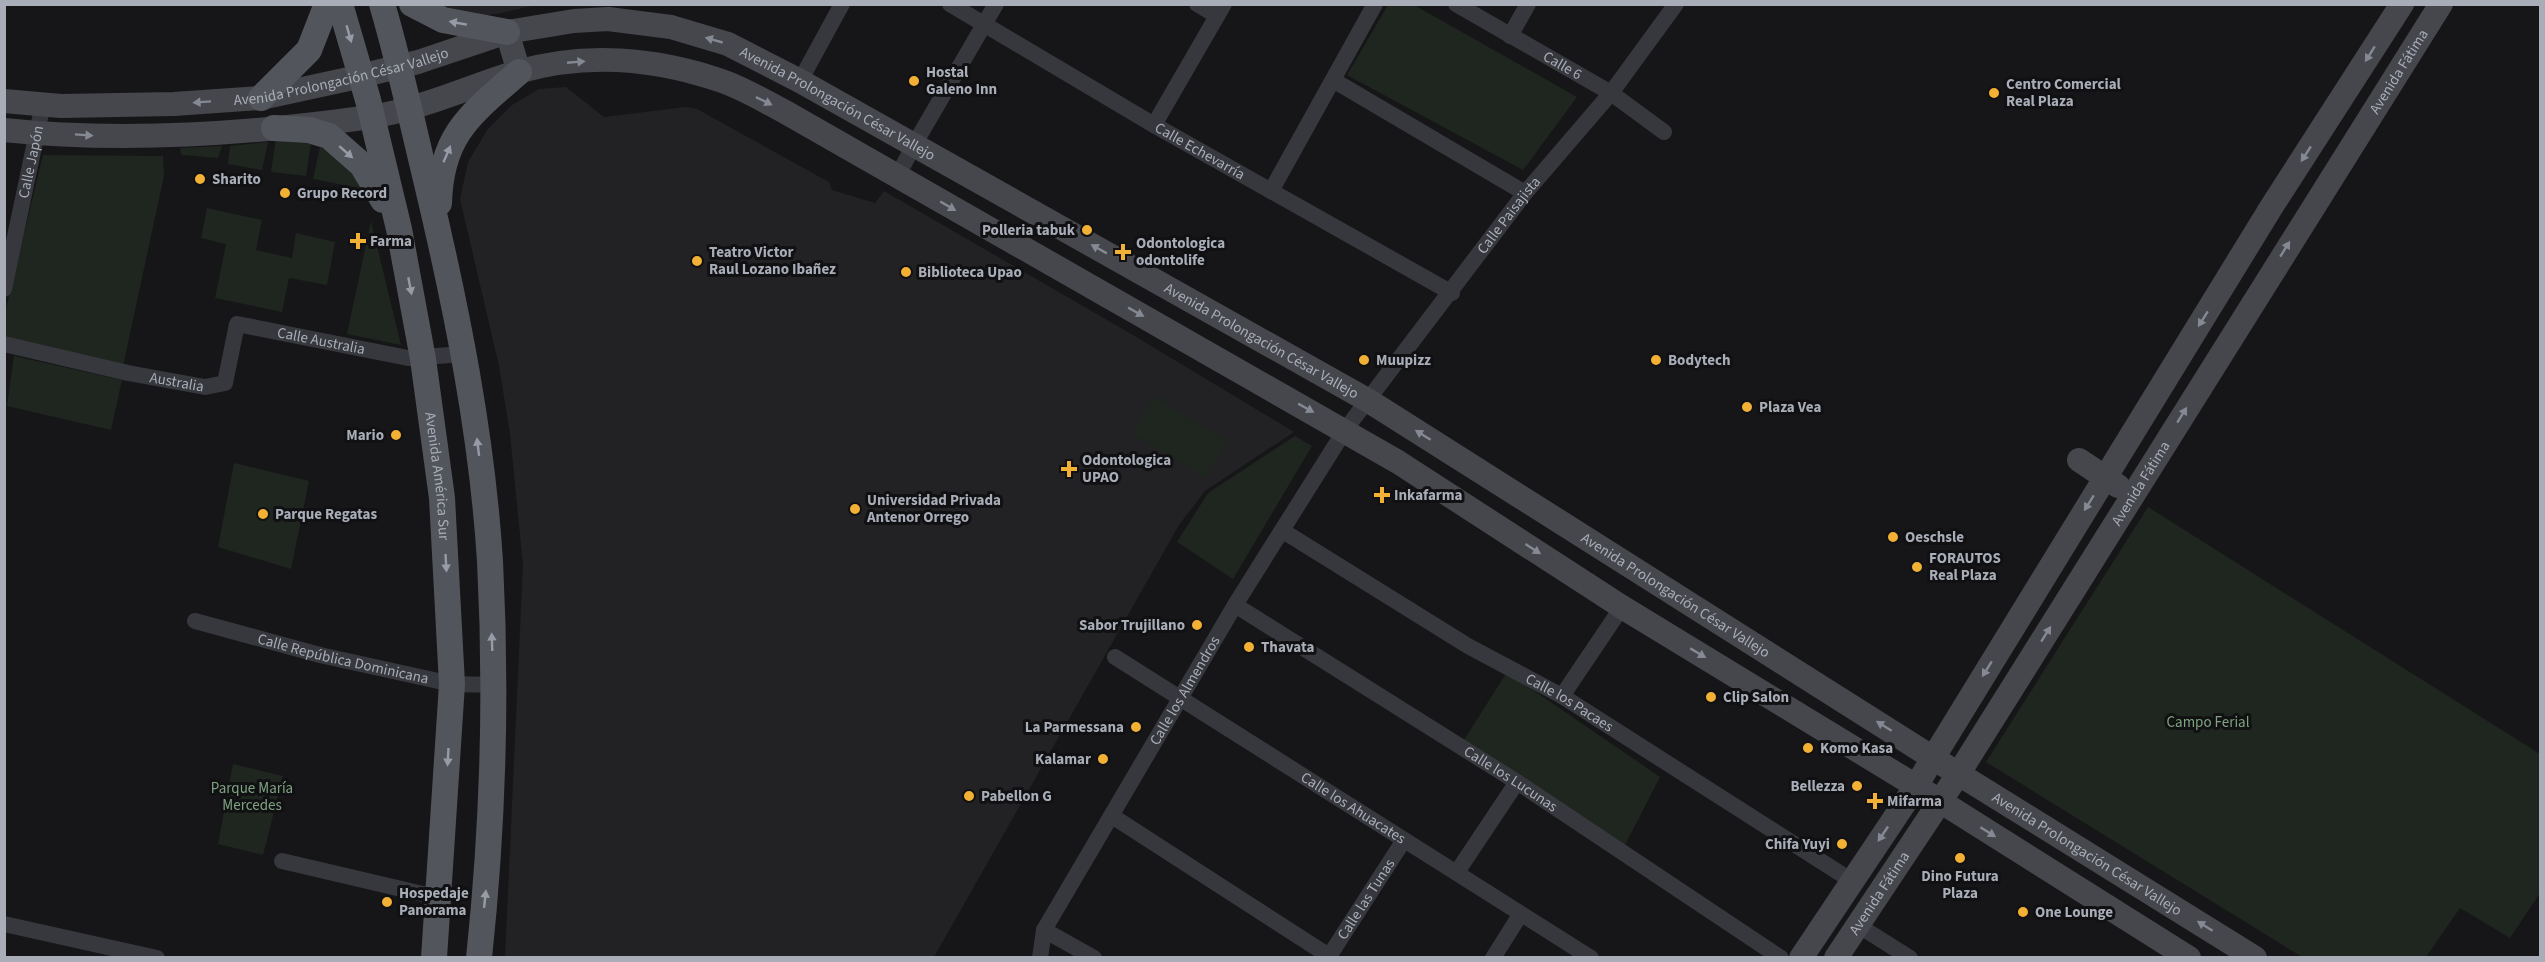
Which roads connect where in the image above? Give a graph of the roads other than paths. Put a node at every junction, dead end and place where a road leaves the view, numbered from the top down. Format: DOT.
graph roads {
  1 [pos="327,4"];
  2 [pos="340,4"];
  3 [pos="382,4"];
  4 [pos="412,4"];
  5 [pos="842,4"];
  6 [pos="950,4"];
  7 [pos="996,4"];
  8 [pos="1197,4"];
  9 [pos="1375,4"];
  10 [pos="1456,4"];
  11 [pos="1528,4"];
  12 [pos="1676,4"];
  13 [pos="2402,4"];
  14 [pos="2441,4"];
  15 [pos="1220,10"];
  16 [pos="984,26"];
  17 [pos="507,32"];
  18 [pos="1510,36"];
  19 [pos="400,66"];
  20 [pos="519,72"];
  21 [pos="361,76"];
  22 [pos="1333,80"];
  23 [pos="800,81"];
  24 [pos="1611,93"];
  25 [pos="261,98"];
  26 [pos="4,100"];
  27 [pos="43,104"];
  28 [pos="411,108"];
  29 [pos="371,117"];
  30 [pos="1154,125"];
  31 [pos="274,128"];
  32 [pos="4,130"];
  33 [pos="36,131"];
  34 [pos="1664,132"];
  35 [pos="914,145"];
  36 [pos="897,177"];
  37 [pos="1271,191"];
  38 [pos="1525,194"];
  39 [pos="2272,206"];
  40 [pos="2301,225"];
  41 [pos="399,229"];
  42 [pos="439,233"];
  43 [pos="4,289"];
  44 [pos="1452,293"];
  45 [pos="4,344"];
  46 [pos="464,354"];
  47 [pos="423,358"];
  48 [pos="225,383"];
  49 [pos="1369,401"];
  50 [pos="1345,430"];
  51 [pos="2079,460"];
  52 [pos="1398,462"];
  53 [pos="1473,466"];
  54 [pos="2105,478"];
  55 [pos="2132,496"];
  56 [pos="1519,497"];
  57 [pos="1495,525"];
  58 [pos="1283,531"];
  59 [pos="1234,605"];
  60 [pos="1622,607"];
  61 [pos="195,621"];
  62 [pos="1115,657"];
  63 [pos="452,684"];
  64 [pos="494,685"];
  65 [pos="1562,696"];
  66 [pos="1181,698"];
  67 [pos="1847,703"];
  68 [pos="1828,731"];
  69 [pos="1933,758"];
  70 [pos="1959,772"];
  71 [pos="1517,782"];
  72 [pos="1916,786"];
  73 [pos="1938,801"];
  74 [pos="1112,816"];
  75 [pos="1404,840"];
  76 [pos="282,861"];
  77 [pos="1457,872"];
  78 [pos="1852,881"];
  79 [pos="440,898"];
  80 [pos="1520,915"];
  81 [pos="4,924"];
  82 [pos="1856,924"];
  83 [pos="1044,930"];
  84 [pos="158,957"];
  85 [pos="434,957"];
  86 [pos="479,957"];
  87 [pos="1040,957"];
  88 [pos="1094,957"];
  89 [pos="1328,957"];
  90 [pos="1493,957"];
  91 [pos="1591,957"];
  92 [pos="1782,957"];
  93 [pos="1802,957"];
  94 [pos="1836,957"];
  95 [pos="1910,957"];
  96 [pos="2189,957"];
  97 [pos="2255,957"];
  1 -- 25 [label="main road"];
  2 -- 21 [label="main road, Avenida América Sur, one-way"];
  3 -- 19 [label="main road"];
  17 -- 4 [label="main road, one-way"];
  5 -- 23 [label="street"];
  6 -- 16 [label="street, Calle Echevarría"];
  7 -- 16 [label="street"];
  8 -- 15 [label="street"];
  9 -- 22 [label="street"];
  10 -- 18 [label="street, Calle 6"];
  11 -- 18 [label="street"];
  12 -- 24 [label="street, Calle Paisajista"];
  13 -- 39 [label="main road, Avenida Fátima, one-way"];
  14 -- 40 [label="main road, Avenida Fátima"];
  15 -- 30 [label="street"];
  16 -- 30 [label="street, Calle Echevarría"];
  16 -- 35 [label="street"];
  17 -- 19 [label="main road, Avenida Prolongación César Vallejo"];
  17 -- 20 [label="main road"];
  23 -- 17 [label="main road, Avenida Prolongación César Vallejo, one-way"];
  18 -- 24 [label="street, Calle 6"];
  19 -- 21 [label="main road, Avenida Prolongación César Vallejo"];
  19 -- 28 [label="main road"];
  20 -- 28 [label="main road, Avenida Prolongación César Vallejo"];
  20 -- 36 [label="main road, Avenida Prolongación César Vallejo, one-way"];
  42 -- 20 [label="main road, one-way"];
  21 -- 25 [label="main road, Avenida Prolongación César Vallejo"];
  21 -- 29 [label="main road, Avenida América Sur"];
  22 -- 37 [label="street"];
  22 -- 38 [label="street"];
  23 -- 35 [label="main road, Avenida Prolongación César Vallejo"];
  24 -- 34 [label="street, Calle 6"];
  24 -- 38 [label="street, Calle Paisajista"];
  25 -- 27 [label="main road, Avenida Prolongación César Vallejo, one-way"];
  26 -- 27 [label="main road, Avenida Prolongación César Vallejo"];
  27 -- 33 [label="street, Calle Japón"];
  28 -- 29 [label="main road, Avenida Prolongación César Vallejo"];
  28 -- 42 [label="main road"];
  29 -- 31 [label="main road, Avenida Prolongación César Vallejo"];
  29 -- 41 [label="main road, Avenida América Sur"];
  30 -- 37 [label="street, Calle Echevarría"];
  33 -- 31 [label="main road, Avenida Prolongación César Vallejo, one-way"];
  31 -- 41 [label="main road, one-way"];
  32 -- 33 [label="main road, Avenida Prolongación César Vallejo"];
  33 -- 43 [label="street, Calle Japón"];
  35 -- 36 [label="street"];
  49 -- 35 [label="main road, Avenida Prolongación César Vallejo, one-way"];
  36 -- 50 [label="main road, Avenida Prolongación César Vallejo, one-way"];
  37 -- 44 [label="street, Calle Echevarría"];
  38 -- 44 [label="street, Calle Paisajista"];
  39 -- 40 [label="main road"];
  39 -- 54 [label="main road, Avenida Fátima, one-way"];
  55 -- 40 [label="main road, Avenida Fátima, one-way"];
  41 -- 47 [label="main road, Avenida América Sur, one-way"];
  42 -- 46 [label="main road"];
  44 -- 49 [label="street, Calle Paisajista"];
  45 -- 48 [label="street, Australia"];
  46 -- 47 [label="street, Calle Australia"];
  64 -- 46 [label="main road, one-way"];
  47 -- 48 [label="street, Calle Australia"];
  47 -- 63 [label="main road, Avenida América Sur, one-way"];
  49 -- 50 [label="street, Calle Paisajista"];
  53 -- 49 [label="main road, Avenida Prolongación César Vallejo, one-way"];
  50 -- 52 [label="main road, Avenida Prolongación César Vallejo"];
  50 -- 58 [label="street, Calle los Almendros"];
  51 -- 54 [label="main road"];
  52 -- 53 [label="main road"];
  52 -- 57 [label="main road, Avenida Prolongación César Vallejo"];
  53 -- 56 [label="main road, Avenida Prolongación César Vallejo"];
  54 -- 55 [label="main road"];
  54 -- 69 [label="main road, Avenida Fátima, one-way"];
  70 -- 55 [label="main road, Avenida Fátima, one-way"];
  56 -- 57 [label="main road"];
  56 -- 67 [label="main road, Avenida Prolongación César Vallejo"];
  57 -- 60 [label="main road, Avenida Prolongación César Vallejo, one-way"];
  58 -- 59 [label="street, Calle los Almendros"];
  58 -- 65 [label="street, Calle los Pacaes"];
  59 -- 66 [label="street, Calle los Almendros"];
  59 -- 71 [label="street, Calle los Lucunas"];
  60 -- 65 [label="street"];
  60 -- 68 [label="main road, Avenida Prolongación César Vallejo, one-way"];
  61 -- 63 [label="street, Calle República Dominicana"];
  62 -- 66 [label="street, Calle los Ahuacates"];
  63 -- 64 [label="street, Calle República Dominicana"];
  63 -- 79 [label="main road, Avenida América Sur, one-way"];
  86 -- 64 [label="main road, one-way"];
  65 -- 78 [label="street, Calle los Pacaes"];
  66 -- 74 [label="street, Calle los Almendros"];
  66 -- 75 [label="street, Calle los Ahuacates"];
  67 -- 68 [label="main road"];
  69 -- 67 [label="main road, Avenida Prolongación César Vallejo, one-way"];
  68 -- 72 [label="main road, Avenida Prolongación César Vallejo"];
  69 -- 70 [label="main road, Avenida Prolongación César Vallejo"];
  69 -- 72 [label="main road, Avenida Fátima"];
  70 -- 73 [label="main road, Avenida Fátima"];
  97 -- 70 [label="main road, Avenida Prolongación César Vallejo, one-way"];
  71 -- 77 [label="street"];
  71 -- 92 [label="street, Calle los Lucunas"];
  72 -- 73 [label="main road, Avenida Prolongación César Vallejo"];
  72 -- 78 [label="main road, Avenida Fátima, one-way"];
  73 -- 82 [label="main road, Avenida Fátima"];
  73 -- 96 [label="main road, Avenida Prolongación César Vallejo, one-way"];
  74 -- 83 [label="street, Calle los Almendros"];
  74 -- 89 [label="street"];
  75 -- 77 [label="street, Calle los Ahuacates"];
  75 -- 89 [label="street, Calle las Tunas"];
  76 -- 79 [label="street"];
  77 -- 80 [label="street, Calle los Ahuacates"];
  78 -- 93 [label="main road, Avenida Fátima"];
  79 -- 85 [label="main road, Avenida América Sur"];
  80 -- 90 [label="street"];
  80 -- 91 [label="street, Calle los Ahuacates"];
  81 -- 84 [label="street"];
  82 -- 94 [label="main road, Avenida Fátima"];
  82 -- 95 [label="street"];
  83 -- 87 [label="street, Calle los Almendros"];
  83 -- 88 [label="street"];
}
